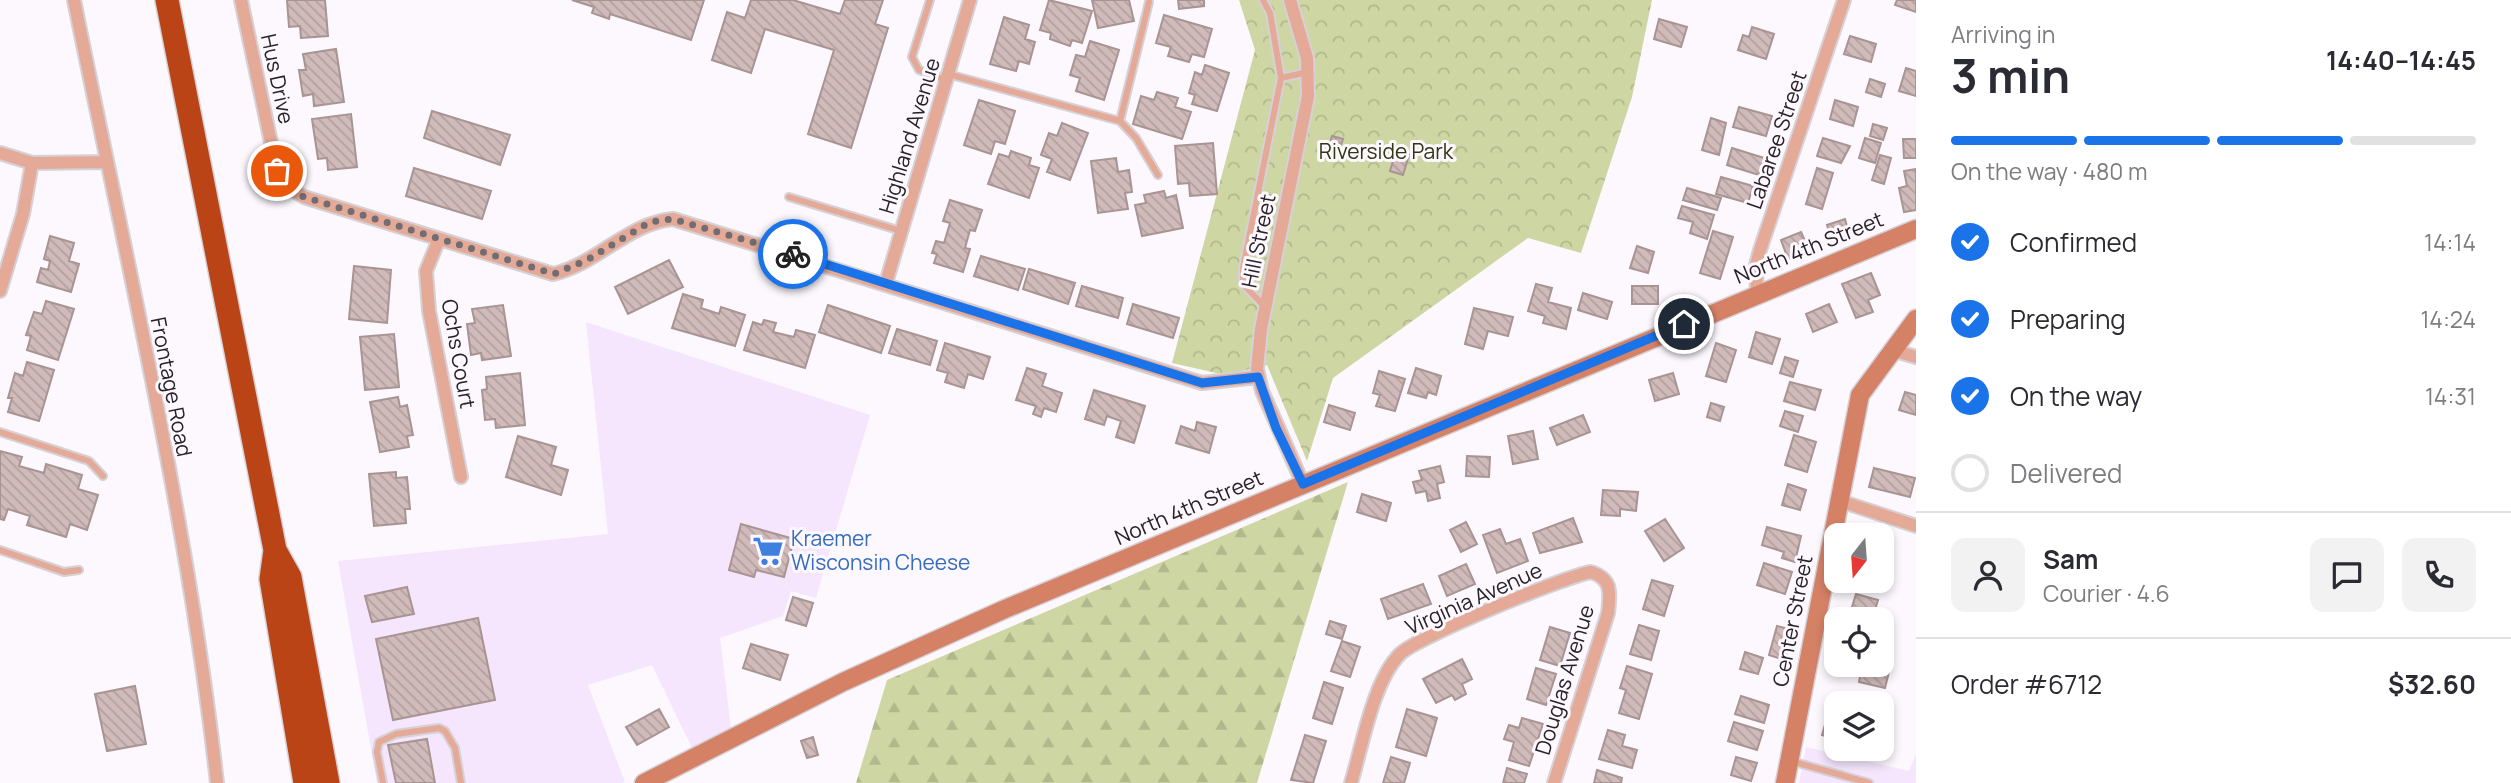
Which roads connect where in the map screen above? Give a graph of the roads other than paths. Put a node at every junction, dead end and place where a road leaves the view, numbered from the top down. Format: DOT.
graph roads {
  1 [pos="74,0"];
  2 [pos="167,0"];
  3 [pos="241,0"];
  4 [pos="929,0"];
  5 [pos="970,0"];
  6 [pos="1263,0"];
  7 [pos="1290,0"];
  8 [pos="1843,0"];
  9 [pos="1149,2"];
  10 [pos="1308,72"];
  11 [pos="947,77"];
  12 [pos="1281,78"];
  13 [pos="1120,121"];
  14 [pos="0,153"];
  15 [pos="106,162"];
  16 [pos="32,163"];
  17 [pos="1158,175"];
  18 [pos="789,197"];
  19 [pos="1916,229"];
  20 [pos="901,231"];
  21 [pos="439,239"];
  22 [pos="886,283"];
  23 [pos="0,291"];
  24 [pos="1757,293"];
  25 [pos="1265,307"];
  26 [pos="1916,319"];
  27 [pos="1892,350"];
  28 [pos="1916,357"];
  29 [pos="1258,377"];
  30 [pos="0,432"];
  31 [pos="103,477"];
  32 [pos="461,477"];
  33 [pos="1303,484"];
  34 [pos="1840,500"];
  35 [pos="1916,526"];
  36 [pos="0,550"];
  37 [pos="275,550"];
  38 [pos="79,570"];
  39 [pos="1610,588"];
  40 [pos="1789,761"];
  41 [pos="1843,779"];
  42 [pos="217,783"];
  43 [pos="305,783"];
  44 [pos="328,783"];
  45 [pos="383,783"];
  46 [pos="461,783"];
  47 [pos="644,783"];
  48 [pos="1351,783"];
  49 [pos="1554,783"];
  50 [pos="1785,783"];
  51 [pos="1869,783"];
  1 -- 15 [label="street, Frontage Road"];
  2 -- 37 [label="highway"];
  3 -- 21 [label="street, Hus Drive"];
  4 -- 11 [label="lane"];
  5 -- 11 [label="street, Highland Avenue"];
  6 -- 12 [label="lane"];
  7 -- 10 [label="street, Hill Street"];
  8 -- 24 [label="street, Labaree Street"];
  9 -- 13 [label="lane"];
  10 -- 12 [label="lane"];
  10 -- 25 [label="street, Hill Street"];
  11 -- 13 [label="lane"];
  11 -- 20 [label="street, Highland Avenue"];
  12 -- 25 [label="lane"];
  13 -- 17 [label="lane"];
  14 -- 16 [label="street"];
  15 -- 16 [label="street"];
  15 -- 42 [label="street, Frontage Road"];
  16 -- 23 [label="street"];
  18 -- 20 [label="lane"];
  19 -- 24 [label="street, North 4th Street"];
  20 -- 22 [label="street, Highland Avenue"];
  21 -- 22 [label="street, Hus Drive"];
  21 -- 32 [label="street, Ochs Court"];
  22 -- 29 [label="street, Hus Drive"];
  24 -- 33 [label="street, North 4th Street"];
  25 -- 29 [label="street, Hill Street"];
  26 -- 27 [label="street, Center Street"];
  27 -- 28 [label="street"];
  27 -- 34 [label="street, Center Street"];
  29 -- 33 [label="street, Hill Street"];
  30 -- 31 [label="lane"];
  33 -- 47 [label="street, North 4th Street"];
  34 -- 35 [label="street"];
  34 -- 40 [label="street, Center Street"];
  36 -- 38 [label="lane"];
  37 -- 43 [label="highway"];
  37 -- 44 [label="highway"];
  39 -- 48 [label="street, Virginia Avenue"];
  39 -- 49 [label="street, Douglas Avenue"];
  40 -- 41 [label="lane"];
  40 -- 50 [label="street, Center Street"];
  41 -- 51 [label="lane"];
  45 -- 46 [label="lane"];
}
